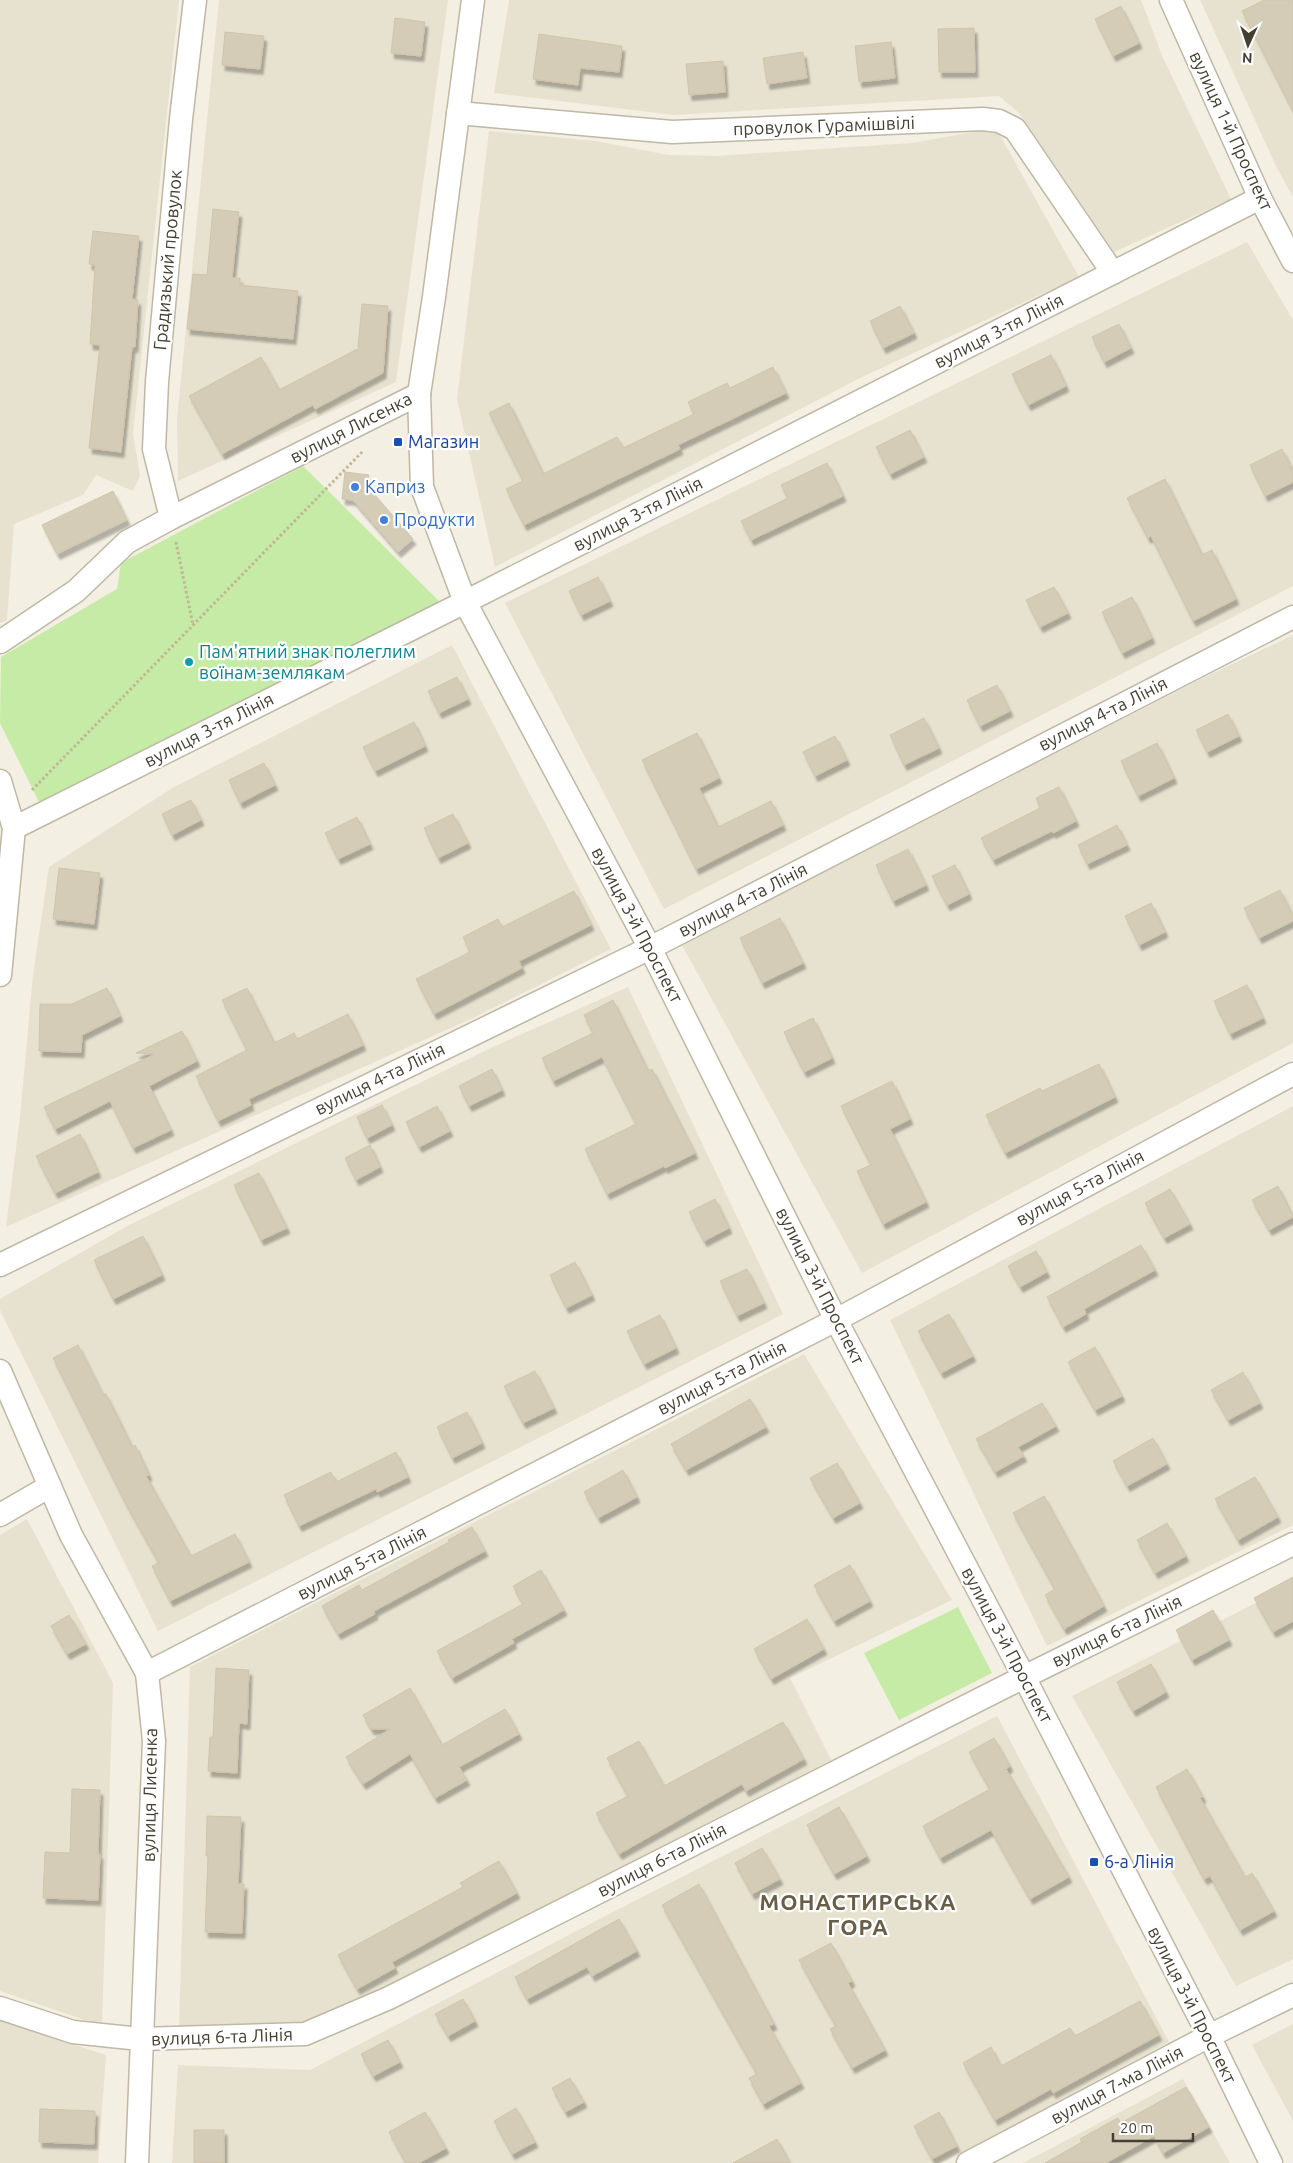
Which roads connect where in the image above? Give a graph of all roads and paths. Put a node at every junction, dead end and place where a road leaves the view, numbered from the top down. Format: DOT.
graph roads {
  1 [pos="195,0"];
  2 [pos="473,0"];
  3 [pos="1171,0"];
  4 [pos="458,113"];
  5 [pos="1260,198"];
  6 [pos="1293,261"];
  7 [pos="1113,273"];
  8 [pos="419,394"];
  9 [pos="364,450"];
  10 [pos="171,518"];
  11 [pos="465,602"];
  12 [pos="1293,617"];
  13 [pos="193,625"];
  14 [pos="0,642"];
  15 [pos="0,781"];
  16 [pos="12,820"];
  17 [pos="650,948"];
  18 [pos="0,975"];
  19 [pos="1293,1074"];
  20 [pos="0,1265"];
  21 [pos="836,1320"];
  22 [pos="0,1371"];
  23 [pos="50,1486"];
  24 [pos="0,1515"];
  25 [pos="1293,1544"];
  26 [pos="147,1673"];
  27 [pos="1024,1677"];
  28 [pos="1293,1995"];
  29 [pos="0,2008"];
  30 [pos="1209,2036"];
  31 [pos="140,2039"];
  32 [pos="136,2163"];
  33 [pos="968,2163"];
  34 [pos="1271,2163"];
  1 -- 10 [label="street, Градизький провулок"];
  2 -- 4 [label="street, вулиця Лисенка"];
  3 -- 5 [label="street, вулиця 1-й Проспект"];
  4 -- 7 [label="street, провулок Гурамішвілі"];
  4 -- 8 [label="street, вулиця Лисенка"];
  5 -- 6 [label="street, вулиця 1-й Проспект"];
  5 -- 7 [label="street, вулиця 3-тя Лінія"];
  7 -- 11 [label="street, вулиця 3-тя Лінія"];
  8 -- 10 [label="street, вулиця Лисенка"];
  8 -- 11 [label="street, вулиця 3-й Проспект"];
  9 -- 13 [label="path"];
  10 -- 13 [label="path"];
  10 -- 14 [label="street, вулиця Лисенка"];
  11 -- 16 [label="street, вулиця 3-тя Лінія"];
  11 -- 17 [label="street, вулиця 3-й Проспект"];
  12 -- 17 [label="street, вулиця 4-та Лінія"];
  13 -- 16 [label="path"];
  15 -- 16 [label="street"];
  16 -- 18 [label="street"];
  17 -- 20 [label="street, вулиця 4-та Лінія"];
  17 -- 21 [label="street, вулиця 3-й Проспект"];
  19 -- 21 [label="street, вулиця 5-та Лінія"];
  21 -- 26 [label="street, вулиця 5-та Лінія"];
  21 -- 27 [label="street, вулиця 3-й Проспект"];
  22 -- 23 [label="street, вулиця Лисенка"];
  23 -- 24 [label="street"];
  23 -- 26 [label="street, вулиця Лисенка"];
  25 -- 27 [label="street, вулиця 6-та Лінія"];
  26 -- 31 [label="street, вулиця Лисенка"];
  27 -- 30 [label="street, вулиця 3-й Проспект"];
  27 -- 31 [label="street, вулиця 6-та Лінія"];
  28 -- 30 [label="street, вулиця 7-ма Лінія"];
  29 -- 31 [label="street, вулиця 6-та Лінія"];
  30 -- 33 [label="street, вулиця 7-ма Лінія"];
  30 -- 34 [label="street, вулиця 3-й Проспект"];
  31 -- 32 [label="street, вулиця Лисенка"];
}
